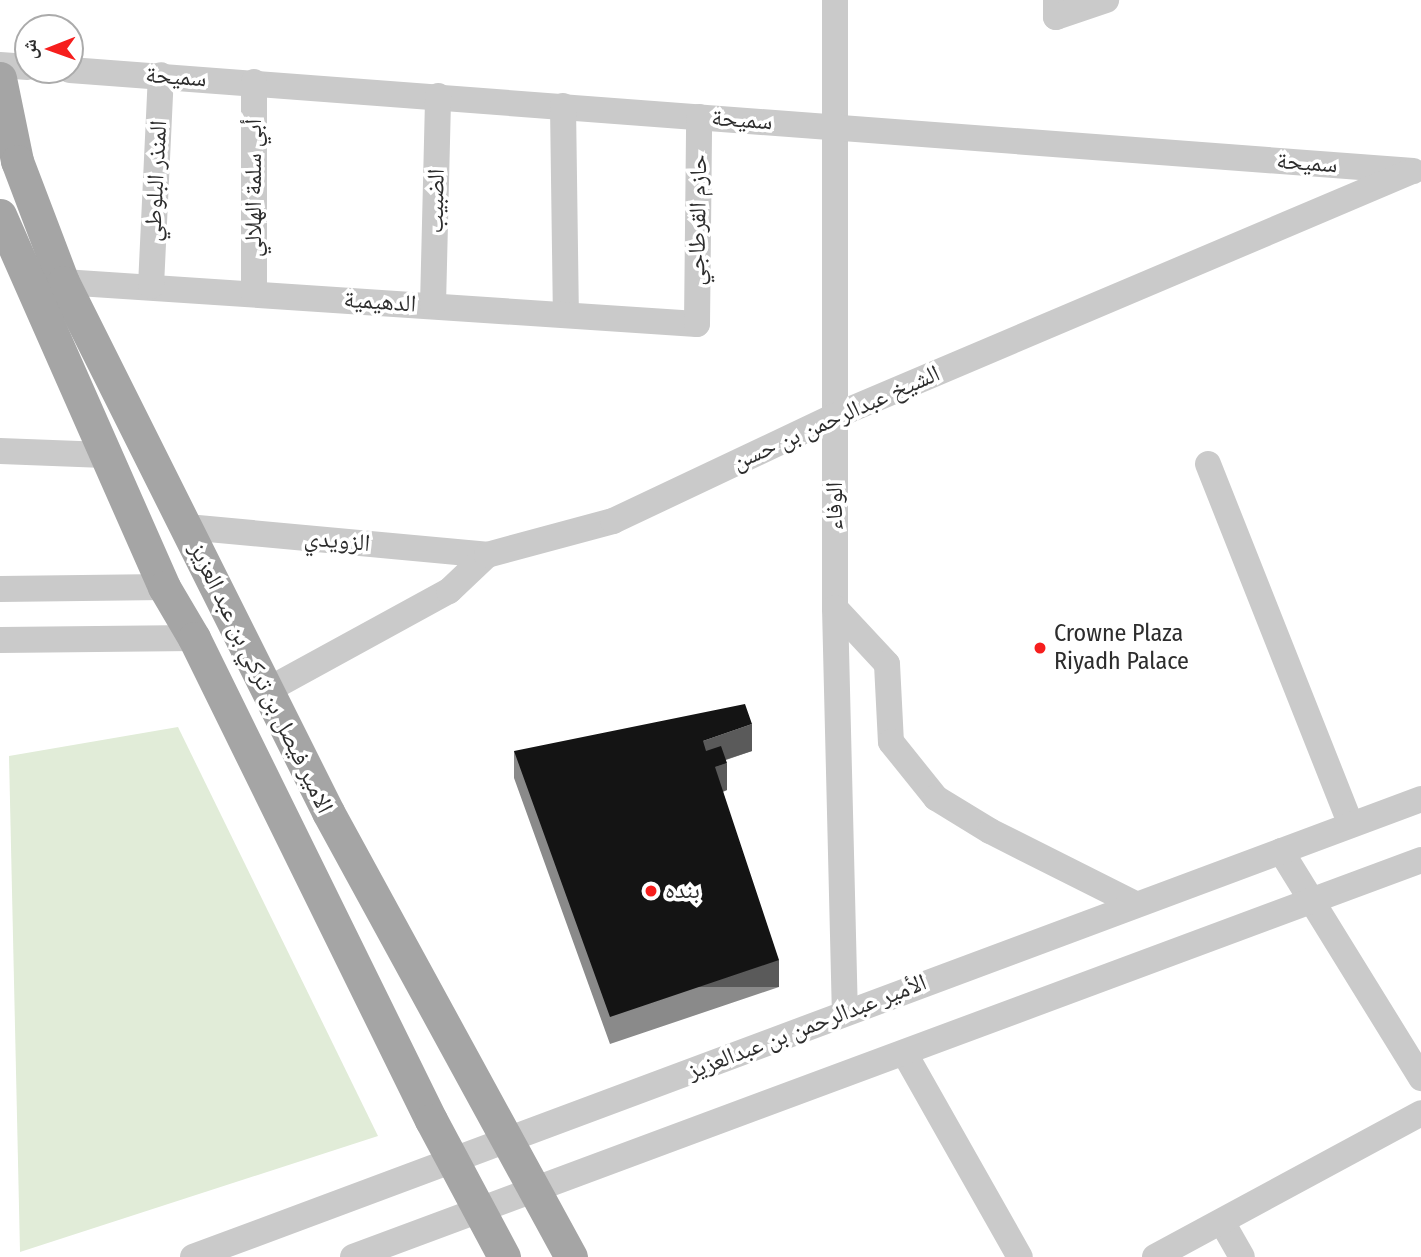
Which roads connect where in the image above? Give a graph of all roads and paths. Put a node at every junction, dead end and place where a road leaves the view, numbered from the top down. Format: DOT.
graph roads {
  1 [pos="835,0"];
  2 [pos="1056,0"];
  3 [pos="1106,0"];
  4 [pos="84,70"];
  5 [pos="161,75"];
  6 [pos="0,78"];
  7 [pos="254,82"];
  8 [pos="438,96"];
  9 [pos="563,106"];
  10 [pos="699,117"];
  11 [pos="835,126"];
  12 [pos="1417,169"];
  13 [pos="0,215"];
  14 [pos="63,282"];
  15 [pos="151,286"];
  16 [pos="254,293"];
  17 [pos="433,305"];
  18 [pos="566,314"];
  19 [pos="697,324"];
  20 [pos="835,416"];
  21 [pos="0,451"];
  22 [pos="105,455"];
  23 [pos="1208,464"];
  24 [pos="187,527"];
  25 [pos="487,555"];
  26 [pos="164,587"];
  27 [pos="0,589"];
  28 [pos="835,608"];
  29 [pos="194,638"];
  30 [pos="0,640"];
  31 [pos="266,691"];
  32 [pos="1421,799"];
  33 [pos="1351,825"];
  34 [pos="1281,851"];
  35 [pos="1421,860"];
  36 [pos="1314,902"];
  37 [pos="1133,903"];
  38 [pos="845,1012"];
  39 [pos="905,1054"];
  40 [pos="1421,1078"];
  41 [pos="1421,1113"];
  42 [pos="508,1140"];
  43 [pos="453,1162"];
  44 [pos="535,1191"];
  45 [pos="479,1209"];
  46 [pos="1222,1222"];
  47 [pos="193,1257"];
  48 [pos="354,1257"];
  49 [pos="504,1257"];
  50 [pos="571,1257"];
  51 [pos="1020,1257"];
  52 [pos="1155,1257"];
  53 [pos="1242,1257"];
  1 -- 11 [label="street, الوفاء"];
  2 -- 3 [label="street"];
  4 -- 5 [label="street, سميحة"];
  5 -- 7 [label="street, سميحة"];
  5 -- 15 [label="street, المنذر البلوطي"];
  6 -- 14 [label="main road, الامير فيصل بن تركي بن عبد العزيز"];
  7 -- 8 [label="street, سميحة"];
  7 -- 16 [label="street, أبي سلمة الهلالي"];
  8 -- 9 [label="street, سميحة"];
  8 -- 17 [label="street, الضبيب"];
  9 -- 10 [label="street, سميحة"];
  9 -- 18 [label="street"];
  10 -- 11 [label="street, سميحة"];
  10 -- 19 [label="street, حازم القرطاجي"];
  11 -- 12 [label="street, سميحة"];
  11 -- 20 [label="street, الوفاء"];
  12 -- 20 [label="street, الشيخ عبدالرحمن بن حسن"];
  13 -- 22 [label="main road, الامير فيصل بن تركي بن عبد العزيز"];
  14 -- 15 [label="street, الدهيمية"];
  14 -- 24 [label="main road, الامير فيصل بن تركي بن عبد العزيز"];
  15 -- 16 [label="street, الدهيمية"];
  16 -- 17 [label="street, الدهيمية"];
  17 -- 18 [label="street, الدهيمية"];
  18 -- 19 [label="street, الدهيمية"];
  20 -- 25 [label="street, الشيخ عبدالرحمن بن حسن"];
  20 -- 28 [label="street, الوفاء"];
  21 -- 22 [label="street"];
  22 -- 26 [label="main road, الامير فيصل بن تركي بن عبد العزيز"];
  23 -- 33 [label="street"];
  24 -- 25 [label="street, الزويدي"];
  24 -- 31 [label="main road, الامير فيصل بن تركي بن عبد العزيز"];
  25 -- 31 [label="street, الشيخ عبدالرحمن بن حسن"];
  26 -- 27 [label="street"];
  26 -- 29 [label="main road, الامير فيصل بن تركي بن عبد العزيز"];
  28 -- 37 [label="street"];
  28 -- 38 [label="street, الوفاء"];
  29 -- 30 [label="street"];
  29 -- 43 [label="main road, الامير فيصل بن تركي بن عبد العزيز"];
  31 -- 42 [label="main road, الامير فيصل بن تركي بن عبد العزيز"];
  32 -- 33 [label="street, الأمير عبدالرحمن بن عبدالعزيز"];
  33 -- 34 [label="street, الأمير عبدالرحمن بن عبدالعزيز"];
  34 -- 36 [label="street"];
  34 -- 37 [label="street, الأمير عبدالرحمن بن عبدالعزيز"];
  35 -- 36 [label="street"];
  36 -- 39 [label="street"];
  36 -- 40 [label="street"];
  37 -- 38 [label="street, الأمير عبدالرحمن بن عبدالعزيز"];
  38 -- 42 [label="street, الأمير عبدالرحمن بن عبدالعزيز"];
  39 -- 44 [label="street"];
  39 -- 51 [label="street"];
  41 -- 46 [label="street"];
  42 -- 43 [label="street, الأمير عبدالرحمن بن عبدالعزيز"];
  42 -- 44 [label="main road, الامير فيصل بن تركي بن عبد العزيز"];
  43 -- 45 [label="main road, الامير فيصل بن تركي بن عبد العزيز"];
  43 -- 47 [label="street, الأمير عبدالرحمن بن عبدالعزيز"];
  44 -- 45 [label="street"];
  44 -- 50 [label="main road, الامير فيصل بن تركي بن عبد العزيز"];
  45 -- 48 [label="street"];
  45 -- 49 [label="main road, الامير فيصل بن تركي بن عبد العزيز"];
  46 -- 52 [label="street"];
  46 -- 53 [label="street"];
}
